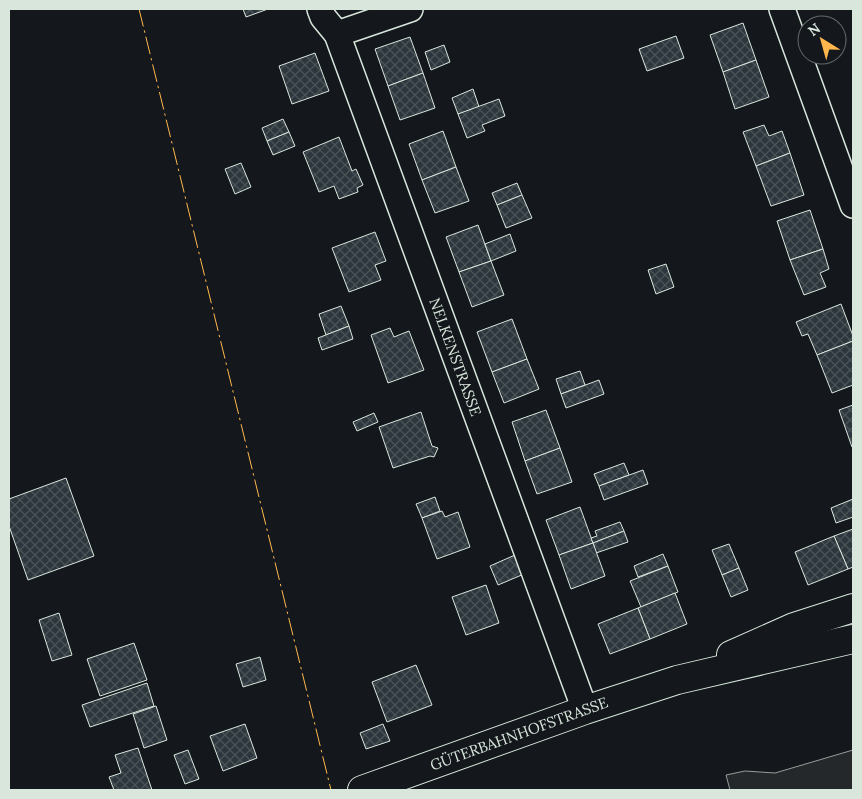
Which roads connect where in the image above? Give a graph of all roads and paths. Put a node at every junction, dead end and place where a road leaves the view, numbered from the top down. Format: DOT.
graph roads {
  1 [pos="320,9"];
  2 [pos="410,9"];
  3 [pos="782,9"];
  4 [pos="337,34"];
  5 [pos="853,205"];
  6 [pos="853,608"];
  7 [pos="853,639"];
  8 [pos="677,680"];
  9 [pos="585,710"];
  10 [pos="362,790"];
  1 -- 4 [label="street, NELKENSTRASSE"];
  2 -- 4 [label="street"];
  3 -- 5 [label="street"];
  4 -- 9 [label="street, NELKENSTRASSE"];
  6 -- 8 [label="main road, GÜTERBAHNHOFSTRASSE"];
  7 -- 8 [label="main road, GÜTERBAHNHOFSTRASSE"];
  8 -- 9 [label="main road, GÜTERBAHNHOFSTRASSE"];
  9 -- 10 [label="main road, GÜTERBAHNHOFSTRASSE"];
}
